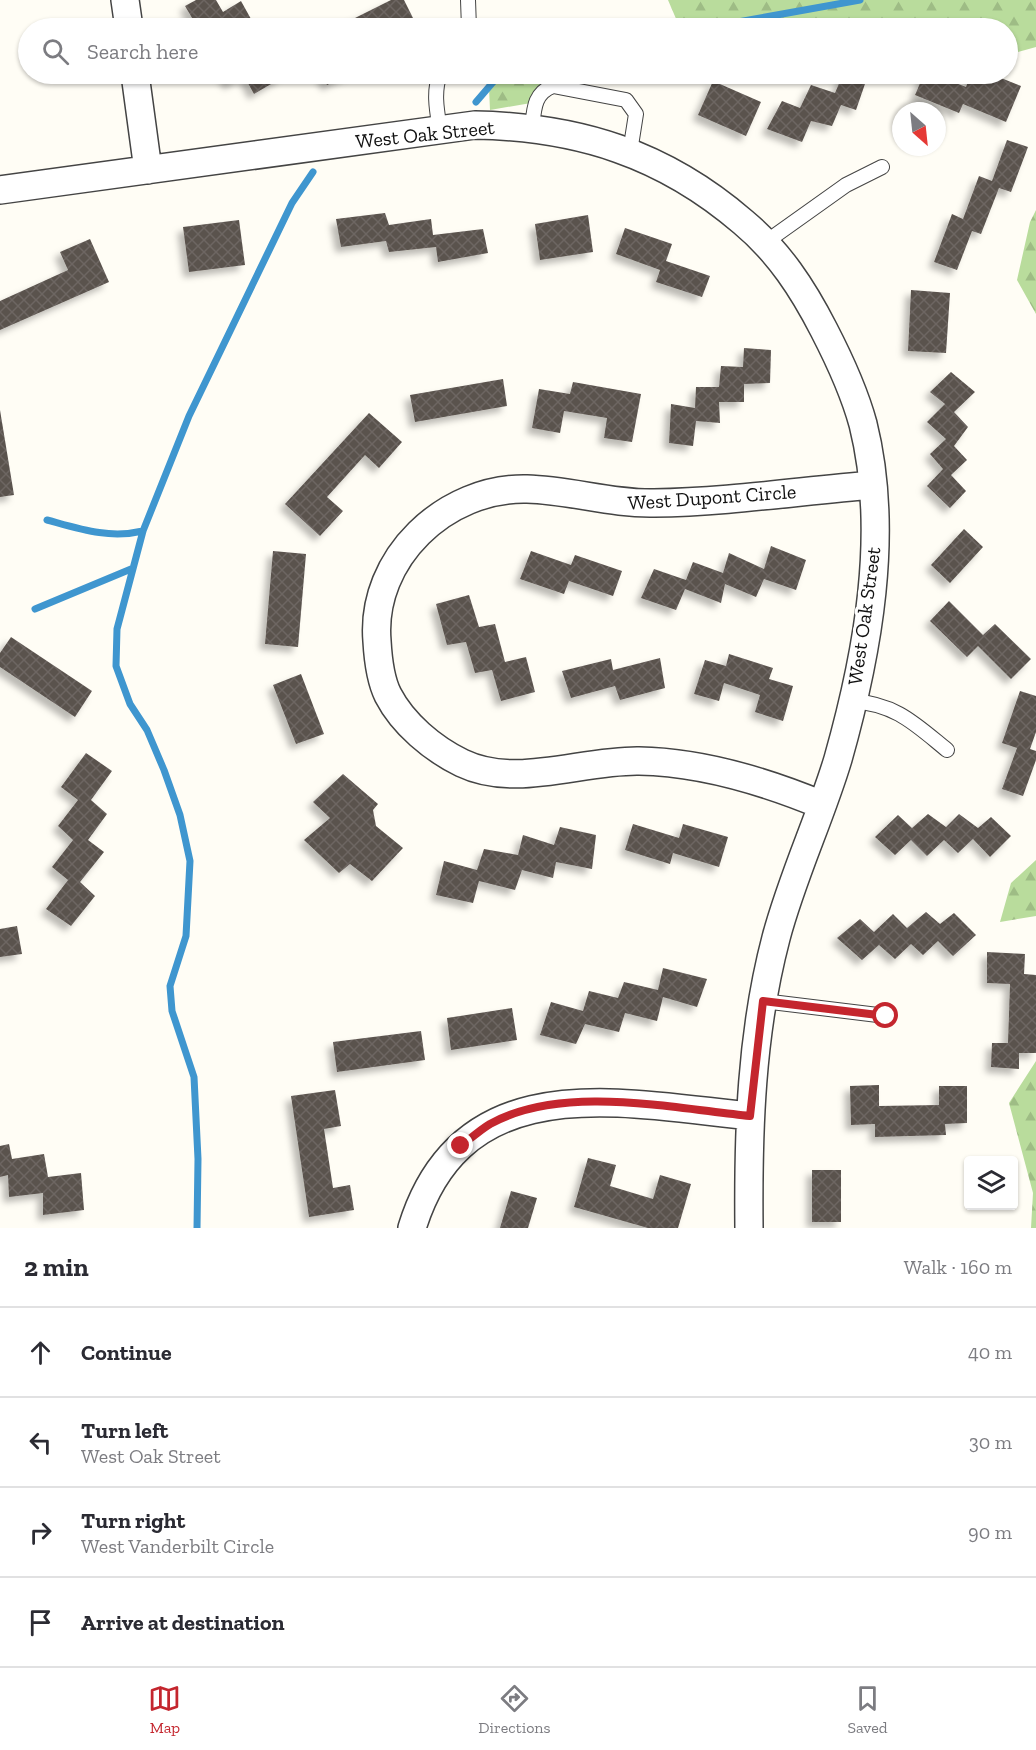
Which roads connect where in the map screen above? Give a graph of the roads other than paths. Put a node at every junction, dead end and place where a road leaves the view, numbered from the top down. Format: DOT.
graph roads {
  1 [pos="125,0"];
  2 [pos="468,0"];
  3 [pos="128,18"];
  4 [pos="469,18"];
  5 [pos="136,84"];
  6 [pos="438,84"];
  7 [pos="532,128"];
  8 [pos="440,130"];
  9 [pos="630,152"];
  10 [pos="882,167"];
  11 [pos="148,170"];
  12 [pos="0,190"];
  13 [pos="766,243"];
  14 [pos="872,485"];
  15 [pos="852,701"];
  16 [pos="947,750"];
  17 [pos="822,805"];
  18 [pos="763,1001"];
  19 [pos="886,1016"];
  20 [pos="750,1116"];
  21 [pos="412,1228"];
  22 [pos="749,1228"];
  1 -- 3 [label="street"];
  2 -- 4 [label="lane"];
  5 -- 11 [label="street"];
  6 -- 8 [label="lane"];
  7 -- 8 [label="street, West Oak Street"];
  7 -- 9 [label="street, West Oak Street"];
  7 -- 9 [label="lane"];
  8 -- 11 [label="street, West Oak Street"];
  9 -- 13 [label="street, West Oak Street"];
  10 -- 13 [label="lane"];
  11 -- 12 [label="street, West Oak Street"];
  13 -- 14 [label="street, West Oak Street"];
  14 -- 15 [label="street, West Oak Street"];
  14 -- 17 [label="street, West Dupont Circle"];
  15 -- 16 [label="lane"];
  15 -- 17 [label="street, West Oak Street"];
  17 -- 18 [label="street, West Oak Street"];
  18 -- 19 [label="lane"];
  18 -- 20 [label="street, West Oak Street"];
  20 -- 21 [label="street"];
  20 -- 22 [label="street, West Oak Street"];
}
